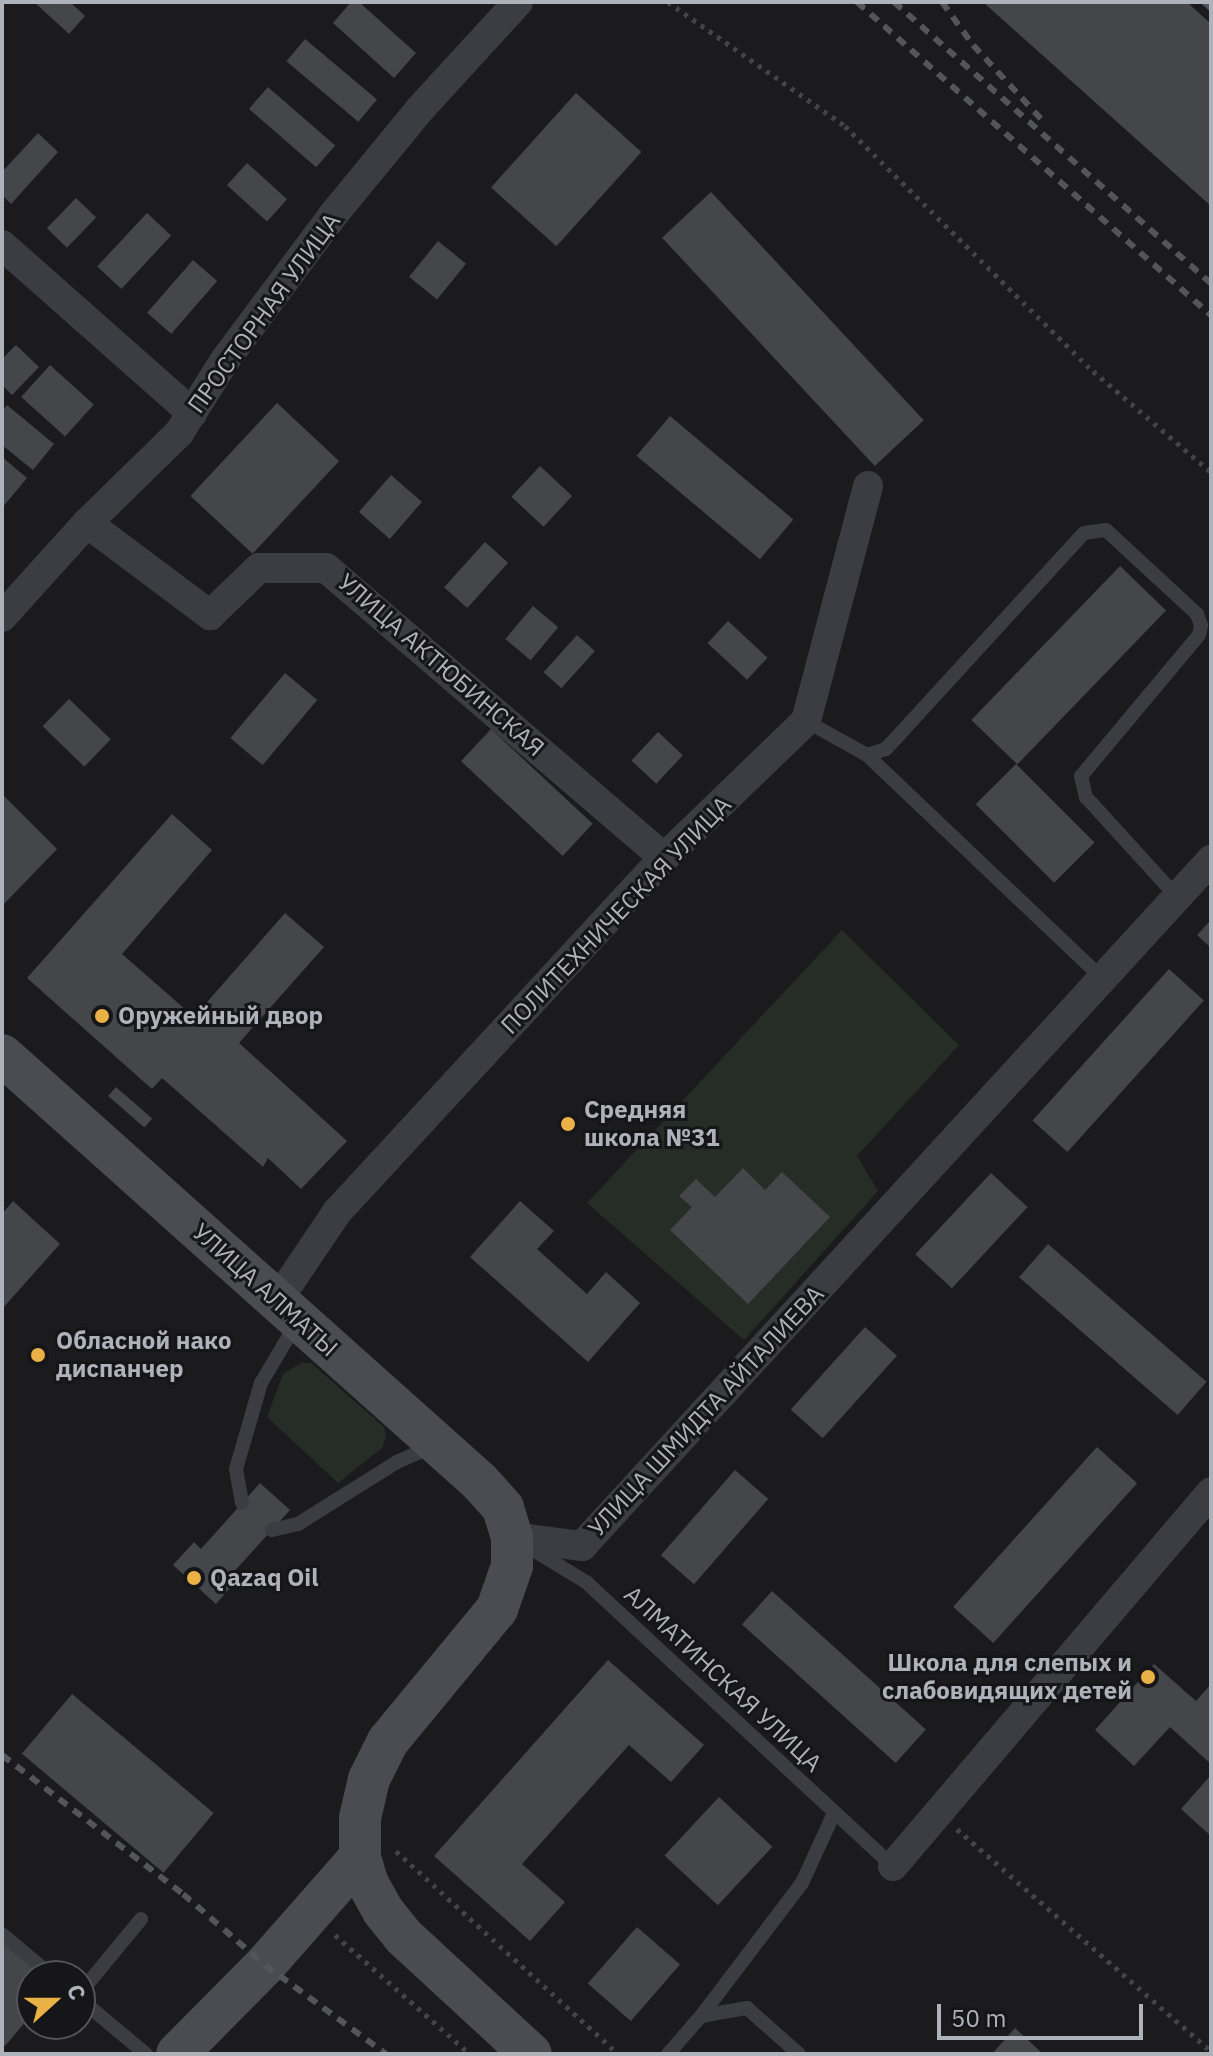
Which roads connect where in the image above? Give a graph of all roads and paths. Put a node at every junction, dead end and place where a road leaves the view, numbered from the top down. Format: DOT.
graph roads {
  1 [pos="518,2"];
  2 [pos="668,2"];
  3 [pos="2,245"];
  4 [pos="192,413"];
  5 [pos="1211,472"];
  6 [pos="868,486"];
  7 [pos="87,523"];
  8 [pos="2,617"];
  9 [pos="806,721"];
  10 [pos="867,755"];
  11 [pos="664,858"];
  12 [pos="1211,860"];
  13 [pos="1177,897"];
  14 [pos="1103,979"];
  15 [pos="2,1055"];
  16 [pos="288,1310"];
  17 [pos="437,1444"];
  18 [pos="1211,1492"];
  19 [pos="242,1503"];
  20 [pos="272,1530"];
  21 [pos="512,1537"];
  22 [pos="834,1813"];
  23 [pos="938,1813"];
  24 [pos="360,1838"];
  25 [pos="893,1866"];
  26 [pos="310,1913"];
  27 [pos="141,1919"];
  28 [pos="2,1934"];
  29 [pos="33,1960"];
  30 [pos="96,1974"];
  31 [pos="96,2012"];
  32 [pos="701,2016"];
  33 [pos="1211,2051"];
  34 [pos="146,2054"];
  35 [pos="177,2054"];
  36 [pos="470,2054"];
  37 [pos="531,2054"];
  38 [pos="618,2054"];
  39 [pos="668,2054"];
  40 [pos="799,2054"];
  1 -- 4 [label="street, ПРОСТОРНАЯ УЛИЦА"];
  2 -- 5 [label="path"];
  3 -- 4 [label="street"];
  4 -- 7 [label="street, ПРОСТОРНАЯ УЛИЦА"];
  6 -- 9 [label="street"];
  7 -- 8 [label="street, ПРОСТОРНАЯ УЛИЦА"];
  7 -- 11 [label="street, УЛИЦА АКТЮБИНСКАЯ"];
  9 -- 10 [label="lane"];
  9 -- 11 [label="street, ПОЛИТЕХНИЧЕСКАЯ УЛИЦА"];
  10 -- 13 [label="lane"];
  10 -- 14 [label="lane"];
  11 -- 16 [label="street, ПОЛИТЕХНИЧЕСКАЯ УЛИЦА"];
  12 -- 13 [label="street, УЛИЦА ШМИДТА АЙТАЛИЕВА"];
  13 -- 14 [label="street, УЛИЦА ШМИДТА АЙТАЛИЕВА"];
  14 -- 21 [label="street, УЛИЦА ШМИДТА АЙТАЛИЕВА"];
  15 -- 16 [label="street, УЛИЦА АЛМАТЫ"];
  16 -- 17 [label="street, УЛИЦА АЛМАТЫ"];
  16 -- 19 [label="lane"];
  17 -- 20 [label="lane"];
  17 -- 21 [label="street, УЛИЦА АЛМАТЫ"];
  18 -- 23 [label="street"];
  21 -- 22 [label="lane, АЛМАТИНСКАЯ УЛИЦА"];
  21 -- 24 [label="street"];
  22 -- 25 [label="lane, АЛМАТИНСКАЯ УЛИЦА"];
  22 -- 32 [label="lane"];
  23 -- 25 [label="street"];
  23 -- 33 [label="path"];
  24 -- 26 [label="street"];
  24 -- 37 [label="street"];
  24 -- 38 [label="path"];
  26 -- 35 [label="street"];
  26 -- 36 [label="path"];
  27 -- 30 [label="lane"];
  28 -- 29 [label="lane"];
  31 -- 34 [label="lane"];
  32 -- 39 [label="lane"];
  32 -- 40 [label="lane"];
}
